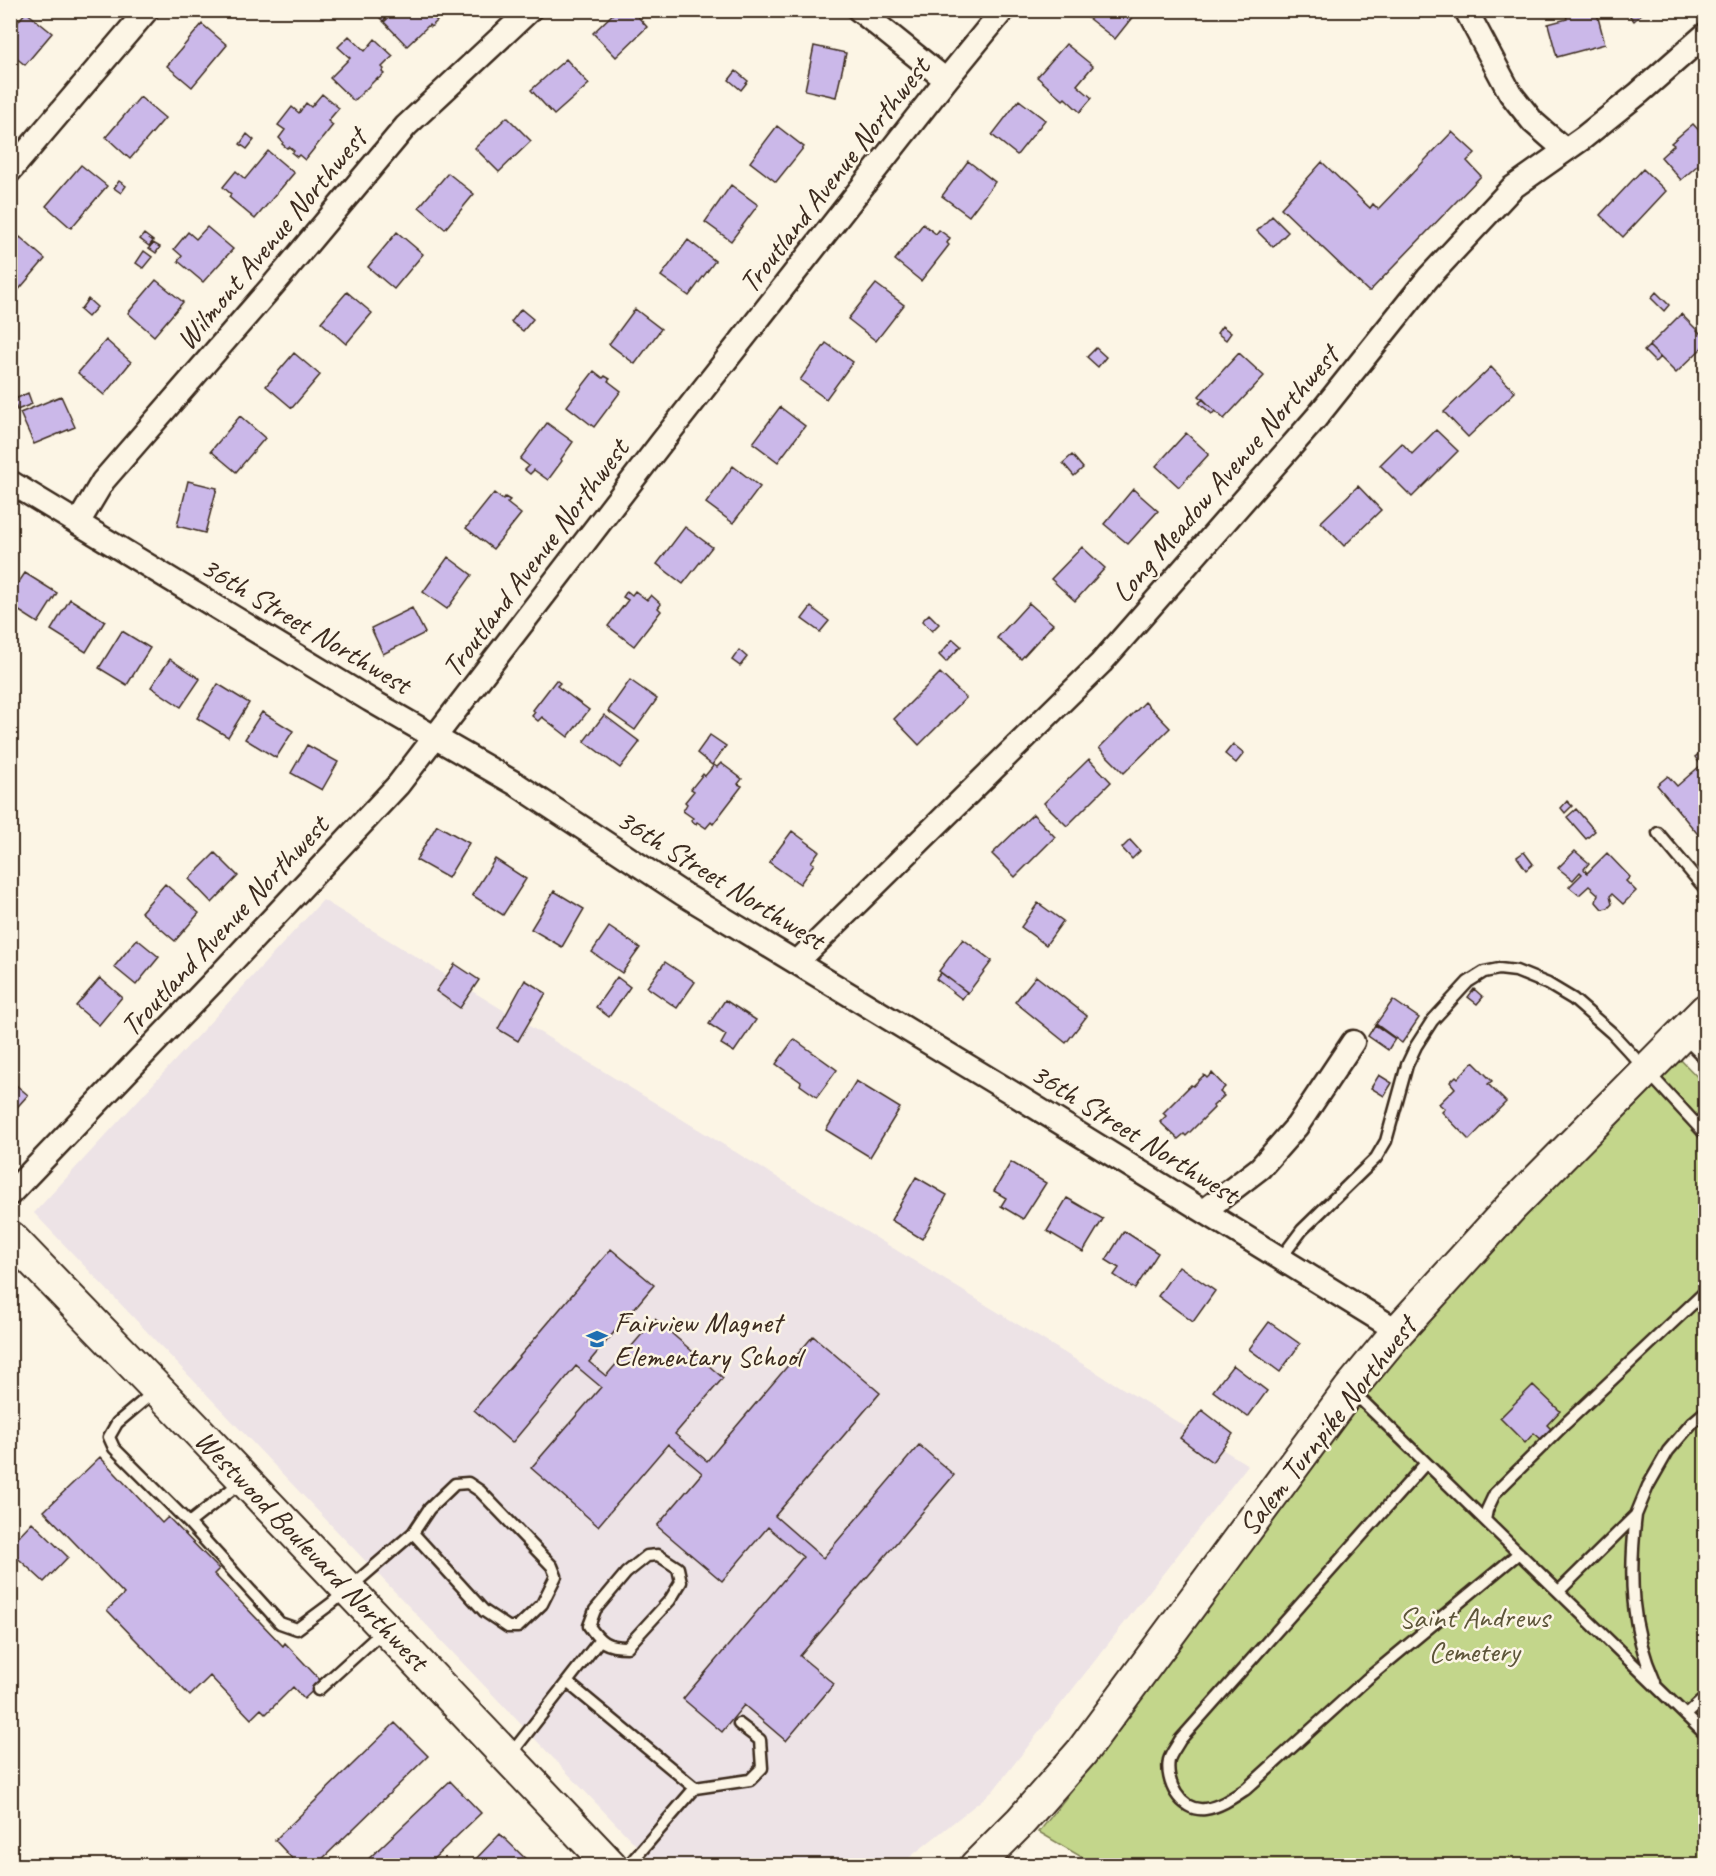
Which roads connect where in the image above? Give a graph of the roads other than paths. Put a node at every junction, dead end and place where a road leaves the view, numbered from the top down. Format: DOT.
graph roads {
  1 [pos="147,10"];
  2 [pos="530,10"];
  3 [pos="860,10"];
  4 [pos="1003,10"];
  5 [pos="1466,10"];
  6 [pos="1706,34"];
  7 [pos="946,80"];
  8 [pos="1565,150"];
  9 [pos="10,171"];
  10 [pos="10,482"];
  11 [pos="78,523"];
  12 [pos="435,737"];
  13 [pos="1658,833"];
  14 [pos="1706,890"];
  15 [pos="797,962"];
  16 [pos="1699,1030"];
  17 [pos="1353,1042"];
  18 [pos="1645,1070"];
  19 [pos="1706,1135"];
  20 [pos="10,1194"];
  21 [pos="1204,1211"];
  22 [pos="10,1237"];
  23 [pos="1281,1258"];
  24 [pos="1706,1291"];
  25 [pos="1398,1331"];
  26 [pos="157,1389"];
  27 [pos="1350,1389"];
  28 [pos="1706,1411"];
  29 [pos="1426,1462"];
  30 [pos="244,1479"];
  31 [pos="1636,1515"];
  32 [pos="1485,1520"];
  33 [pos="189,1524"];
  34 [pos="413,1533"];
  35 [pos="1519,1553"];
  36 [pos="347,1588"];
  37 [pos="1559,1591"];
  38 [pos="386,1629"];
  39 [pos="599,1641"];
  40 [pos="567,1683"];
  41 [pos="1658,1687"];
  42 [pos="318,1690"];
  43 [pos="1706,1697"];
  44 [pos="1686,1715"];
  45 [pos="739,1724"];
  46 [pos="1706,1735"];
  47 [pos="508,1757"];
  48 [pos="695,1788"];
  49 [pos="611,1866"];
  50 [pos="628,1866"];
  51 [pos="976,1866"];
  1 -- 9 [label="street"];
  2 -- 11 [label="street, Wilmont Avenue Northwest"];
  3 -- 7 [label="street"];
  4 -- 7 [label="street, Troutland Avenue Northwest"];
  5 -- 8 [label="street"];
  6 -- 8 [label="street, Long Meadow Avenue Northwest"];
  7 -- 12 [label="street, Troutland Avenue Northwest"];
  8 -- 15 [label="street, Long Meadow Avenue Northwest"];
  10 -- 11 [label="street, 36th Street Northwest"];
  11 -- 12 [label="street, 36th Street Northwest"];
  12 -- 15 [label="street, 36th Street Northwest"];
  12 -- 20 [label="street, Troutland Avenue Northwest"];
  13 -- 14 [label="lane"];
  15 -- 21 [label="street, 36th Street Northwest"];
  16 -- 18 [label="street, Salem Turnpike Northwest"];
  17 -- 21 [label="street"];
  18 -- 19 [label="lane"];
  18 -- 23 [label="lane"];
  18 -- 25 [label="street, Salem Turnpike Northwest"];
  21 -- 23 [label="street, 36th Street Northwest"];
  22 -- 26 [label="street, Westwood Boulevard Northwest"];
  23 -- 25 [label="street, 36th Street Northwest"];
  24 -- 32 [label="lane"];
  25 -- 27 [label="street, Salem Turnpike Northwest"];
  26 -- 30 [label="street, Westwood Boulevard Northwest"];
  26 -- 33 [label="lane"];
  27 -- 29 [label="lane"];
  27 -- 51 [label="street, Salem Turnpike Northwest"];
  28 -- 31 [label="lane"];
  29 -- 32 [label="lane"];
  29 -- 35 [label="lane"];
  30 -- 33 [label="lane"];
  30 -- 36 [label="street, Westwood Boulevard Northwest"];
  31 -- 37 [label="lane"];
  31 -- 41 [label="lane"];
  32 -- 35 [label="lane"];
  33 -- 36 [label="lane"];
  34 -- 34 [label="lane"];
  34 -- 36 [label="lane"];
  35 -- 37 [label="lane"];
  36 -- 38 [label="street, Westwood Boulevard Northwest"];
  37 -- 41 [label="lane"];
  38 -- 42 [label="lane"];
  38 -- 47 [label="street, Westwood Boulevard Northwest"];
  39 -- 39 [label="lane"];
  39 -- 40 [label="lane"];
  40 -- 47 [label="lane"];
  40 -- 48 [label="lane"];
  41 -- 44 [label="lane"];
  43 -- 44 [label="lane"];
  44 -- 46 [label="lane"];
  45 -- 48 [label="lane"];
  47 -- 49 [label="street, Westwood Boulevard Northwest"];
  48 -- 50 [label="lane"];
}
